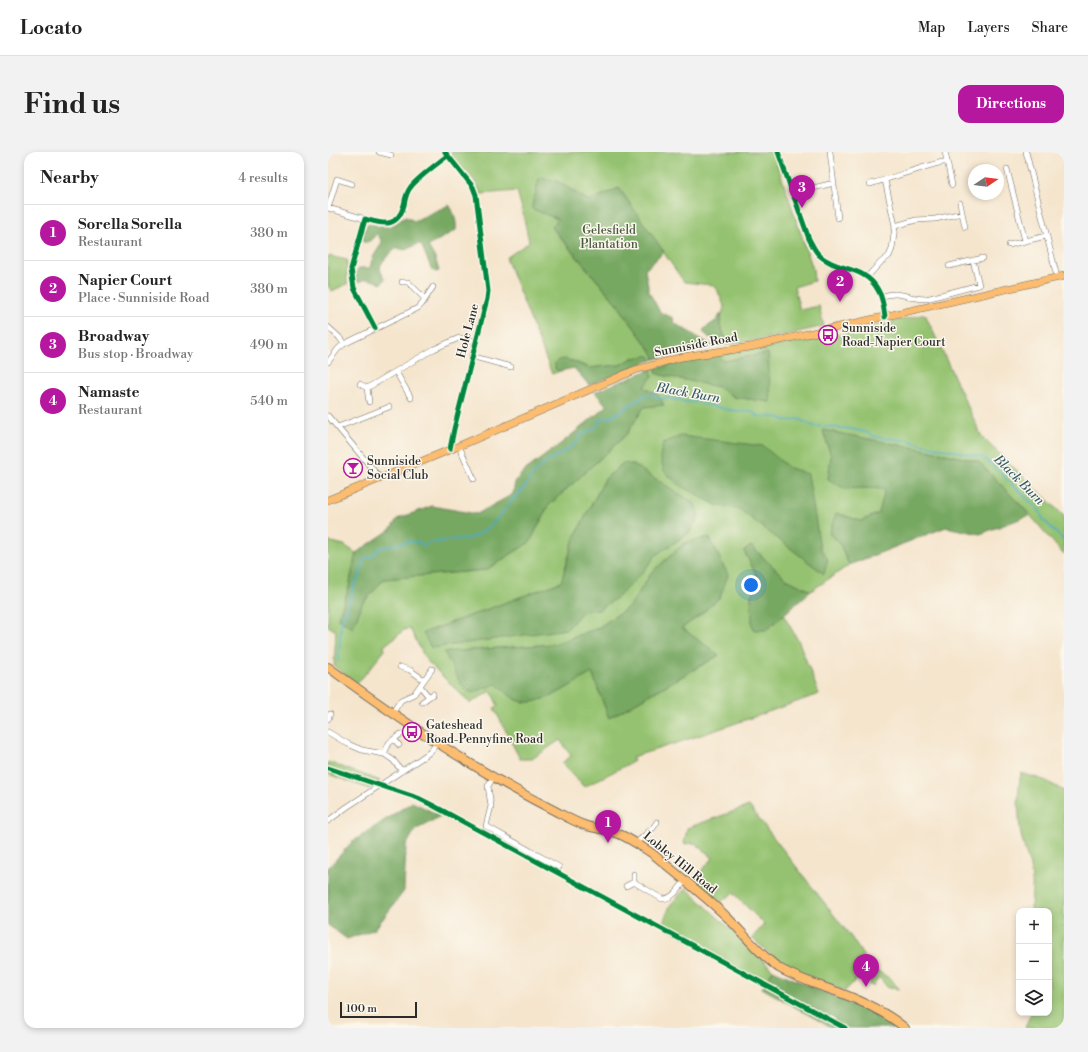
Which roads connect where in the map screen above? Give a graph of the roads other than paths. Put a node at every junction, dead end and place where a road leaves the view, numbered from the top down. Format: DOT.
graph roads {
  1 [pos="379,152"];
  2 [pos="778,152"];
  3 [pos="830,152"];
  4 [pos="945,152"];
  5 [pos="1026,152"];
  6 [pos="446,154"];
  7 [pos="391,155"];
  8 [pos="947,161"];
  9 [pos="1007,169"];
  10 [pos="885,180"];
  11 [pos="834,183"];
  12 [pos="352,184"];
  13 [pos="870,184"];
  14 [pos="952,185"];
  15 [pos="792,193"];
  16 [pos="960,203"];
  17 [pos="328,208"];
  18 [pos="962,213"];
  19 [pos="838,218"];
  20 [pos="365,219"];
  21 [pos="895,226"];
  22 [pos="965,227"];
  23 [pos="1046,236"];
  24 [pos="1025,241"];
  25 [pos="1008,245"];
  26 [pos="983,258"];
  27 [pos="974,260"];
  28 [pos="949,266"];
  29 [pos="867,277"];
  30 [pos="1061,277"];
  31 [pos="402,282"];
  32 [pos="433,287"];
  33 [pos="881,297"];
  34 [pos="425,299"];
  35 [pos="885,317"];
  36 [pos="328,327"];
  37 [pos="375,328"];
  38 [pos="475,341"];
  39 [pos="344,344"];
  40 [pos="471,356"];
  41 [pos="328,362"];
  42 [pos="511,367"];
  43 [pos="396,372"];
  44 [pos="360,384"];
  45 [pos="367,388"];
  46 [pos="411,398"];
  47 [pos="369,402"];
  48 [pos="389,407"];
  49 [pos="328,416"];
  50 [pos="338,427"];
  51 [pos="459,446"];
  52 [pos="450,449"];
  53 [pos="381,478"];
  54 [pos="474,479"];
  55 [pos="328,500"];
  56 [pos="328,667"];
  57 [pos="400,667"];
  58 [pos="432,669"];
  59 [pos="424,680"];
  60 [pos="420,686"];
  61 [pos="422,702"];
  62 [pos="393,712"];
  63 [pos="328,732"];
  64 [pos="401,734"];
  65 [pos="394,739"];
  66 [pos="438,742"];
  67 [pos="399,745"];
  68 [pos="384,754"];
  69 [pos="402,772"];
  70 [pos="494,776"];
  71 [pos="328,821"];
  72 [pos="657,822"];
  73 [pos="636,843"];
  74 [pos="558,867"];
  75 [pos="634,874"];
  76 [pos="685,881"];
  77 [pos="634,882"];
  78 [pos="626,886"];
  79 [pos="905,1028"];
  1 -- 7 [label="street"];
  2 -- 15 [label="street"];
  3 -- 11 [label="street"];
  4 -- 8 [label="street"];
  5 -- 23 [label="street"];
  6 -- 20 [label="street"];
  6 -- 38 [label="street, Hole Lane"];
  8 -- 10 [label="street"];
  8 -- 14 [label="street"];
  9 -- 24 [label="street"];
  10 -- 13 [label="street"];
  10 -- 21 [label="street"];
  11 -- 15 [label="street"];
  11 -- 19 [label="street"];
  12 -- 17 [label="street"];
  15 -- 29 [label="street"];
  16 -- 18 [label="street"];
  17 -- 20 [label="street"];
  18 -- 21 [label="street"];
  18 -- 22 [label="street"];
  20 -- 37 [label="street"];
  21 -- 29 [label="street"];
  23 -- 24 [label="street"];
  23 -- 30 [label="street"];
  24 -- 25 [label="street"];
  26 -- 27 [label="street"];
  27 -- 28 [label="street"];
  27 -- 33 [label="street"];
  29 -- 33 [label="street"];
  30 -- 35 [label="main road, Sunniside Road"];
  31 -- 34 [label="street"];
  32 -- 34 [label="street"];
  33 -- 35 [label="street"];
  34 -- 37 [label="street"];
  35 -- 51 [label="main road, Sunniside Road"];
  36 -- 39 [label="street"];
  37 -- 39 [label="street"];
  38 -- 40 [label="street, Hole Lane"];
  38 -- 43 [label="street"];
  39 -- 41 [label="street"];
  40 -- 42 [label="street"];
  40 -- 52 [label="street, Hole Lane"];
  43 -- 45 [label="street"];
  43 -- 46 [label="street"];
  44 -- 45 [label="street"];
  45 -- 47 [label="street"];
  48 -- 50 [label="street"];
  49 -- 50 [label="street"];
  50 -- 53 [label="street"];
  51 -- 52 [label="main road, Sunniside Road"];
  51 -- 54 [label="street"];
  52 -- 53 [label="main road, Sunniside Road"];
  53 -- 55 [label="main road, Sunniside Road"];
  56 -- 62 [label="highway, Lobley Hill Road"];
  57 -- 59 [label="street"];
  58 -- 59 [label="street"];
  59 -- 60 [label="street"];
  60 -- 61 [label="street"];
  60 -- 62 [label="street"];
  62 -- 66 [label="highway, Lobley Hill Road"];
  63 -- 68 [label="street"];
  64 -- 65 [label="street"];
  65 -- 67 [label="street"];
  65 -- 68 [label="street"];
  66 -- 69 [label="street"];
  66 -- 70 [label="highway, Lobley Hill Road"];
  68 -- 69 [label="street"];
  69 -- 71 [label="street"];
  70 -- 73 [label="highway, Lobley Hill Road"];
  70 -- 74 [label="street"];
  72 -- 73 [label="street"];
  73 -- 76 [label="highway, Lobley Hill Road"];
  75 -- 77 [label="street"];
  76 -- 77 [label="street"];
  76 -- 79 [label="highway, Lobley Hill Road"];
  77 -- 78 [label="street"];
}
